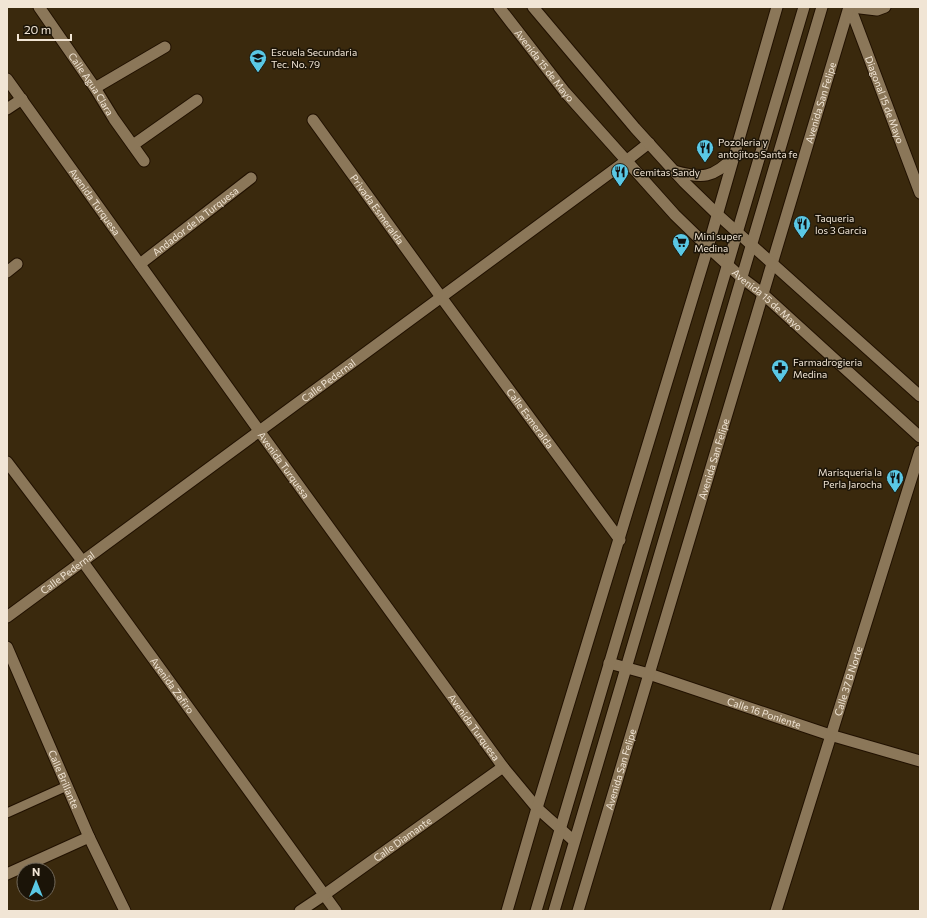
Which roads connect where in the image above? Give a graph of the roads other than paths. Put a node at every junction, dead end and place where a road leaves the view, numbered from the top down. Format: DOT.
graph roads {
  1 [pos="39,7"];
  2 [pos="499,7"];
  3 [pos="533,7"];
  4 [pos="777,7"];
  5 [pos="804,7"];
  6 [pos="822,7"];
  7 [pos="850,7"];
  8 [pos="885,7"];
  9 [pos="166,47"];
  10 [pos="7,78"];
  11 [pos="95,88"];
  12 [pos="22,99"];
  13 [pos="197,100"];
  14 [pos="7,109"];
  15 [pos="313,120"];
  16 [pos="649,143"];
  17 [pos="133,145"];
  18 [pos="734,157"];
  19 [pos="144,161"];
  20 [pos="626,161"];
  21 [pos="674,172"];
  22 [pos="252,178"];
  23 [pos="920,192"];
  24 [pos="717,214"];
  25 [pos="737,232"];
  26 [pos="751,245"];
  27 [pos="708,247"];
  28 [pos="772,263"];
  29 [pos="18,264"];
  30 [pos="140,264"];
  31 [pos="728,264"];
  32 [pos="7,272"];
  33 [pos="742,278"];
  34 [pos="764,294"];
  35 [pos="442,297"];
  36 [pos="920,396"];
  37 [pos="260,432"];
  38 [pos="920,436"];
  39 [pos="920,451"];
  40 [pos="7,462"];
  41 [pos="620,540"];
  42 [pos="83,562"];
  43 [pos="7,617"];
  44 [pos="7,647"];
  45 [pos="609,663"];
  46 [pos="626,667"];
  47 [pos="649,674"];
  48 [pos="830,735"];
  49 [pos="920,761"];
  50 [pos="503,766"];
  51 [pos="67,786"];
  52 [pos="537,808"];
  53 [pos="7,813"];
  54 [pos="561,830"];
  55 [pos="89,837"];
  56 [pos="574,841"];
  57 [pos="7,874"];
  58 [pos="324,895"];
  59 [pos="125,911"];
  60 [pos="300,911"];
  61 [pos="336,911"];
  62 [pos="507,911"];
  63 [pos="536,911"];
  64 [pos="554,911"];
  65 [pos="578,911"];
  66 [pos="776,911"];
  1 -- 11 [label="street, Calle Agua Clara"];
  2 -- 20 [label="street, Avenida 15 de Mayo"];
  3 -- 16 [label="street"];
  4 -- 18 [label="street"];
  5 -- 25 [label="street"];
  6 -- 26 [label="street"];
  7 -- 8 [label="street"];
  7 -- 23 [label="street, Diagonal 15 de Mayo"];
  7 -- 28 [label="street, Avenida San Felipe"];
  9 -- 11 [label="street"];
  10 -- 12 [label="street, Avenida Turquesa"];
  11 -- 17 [label="street, Calle Agua Clara"];
  12 -- 14 [label="street"];
  12 -- 30 [label="street, Avenida Turquesa"];
  13 -- 17 [label="street"];
  15 -- 35 [label="street, Privada Esmeralda"];
  16 -- 20 [label="street, Calle Pedernal"];
  16 -- 21 [label="street"];
  17 -- 19 [label="street, Calle Agua Clara"];
  18 -- 21 [label="street"];
  18 -- 24 [label="street"];
  20 -- 27 [label="street, Avenida 15 de Mayo"];
  20 -- 35 [label="street, Calle Pedernal"];
  21 -- 24 [label="street"];
  22 -- 30 [label="street, Andador de la Turquesa"];
  24 -- 25 [label="street"];
  24 -- 27 [label="street"];
  25 -- 26 [label="street"];
  25 -- 31 [label="street"];
  26 -- 28 [label="street"];
  26 -- 33 [label="street"];
  27 -- 31 [label="street, Avenida 15 de Mayo"];
  27 -- 41 [label="street"];
  28 -- 34 [label="street, Avenida San Felipe"];
  28 -- 36 [label="street"];
  29 -- 32 [label="street"];
  30 -- 37 [label="street, Avenida Turquesa"];
  31 -- 33 [label="street, Avenida 15 de Mayo"];
  31 -- 45 [label="street"];
  33 -- 34 [label="street, Avenida 15 de Mayo"];
  33 -- 46 [label="street"];
  34 -- 38 [label="street, Avenida 15 de Mayo"];
  34 -- 47 [label="street, Avenida San Felipe"];
  35 -- 37 [label="street, Calle Pedernal"];
  35 -- 41 [label="street, Calle Esmeralda"];
  37 -- 42 [label="street, Calle Pedernal"];
  37 -- 50 [label="street, Avenida Turquesa"];
  39 -- 48 [label="street, Calle 37 B Norte"];
  40 -- 42 [label="street, Avenida Zafiro"];
  41 -- 52 [label="street"];
  42 -- 43 [label="street, Calle Pedernal"];
  42 -- 58 [label="street, Avenida Zafiro"];
  44 -- 51 [label="street, Calle Brillante"];
  45 -- 46 [label="street, Calle 16 Poniente"];
  45 -- 54 [label="street"];
  46 -- 47 [label="street, Calle 16 Poniente"];
  46 -- 56 [label="street"];
  47 -- 48 [label="street, Calle 16 Poniente"];
  47 -- 65 [label="street, Avenida San Felipe"];
  48 -- 49 [label="street, Calle 16 Poniente"];
  48 -- 66 [label="street, Calle 37 B Norte"];
  50 -- 52 [label="street, Avenida Turquesa"];
  50 -- 58 [label="street, Calle Diamante"];
  51 -- 53 [label="lane"];
  51 -- 55 [label="street, Calle Brillante"];
  52 -- 54 [label="street, Avenida Turquesa"];
  52 -- 62 [label="street"];
  54 -- 56 [label="street, Avenida Turquesa"];
  54 -- 63 [label="street"];
  55 -- 57 [label="street"];
  55 -- 59 [label="street, Calle Brillante"];
  56 -- 64 [label="street"];
  58 -- 60 [label="street, Calle Diamante"];
  58 -- 61 [label="street, Avenida Zafiro"];
}
